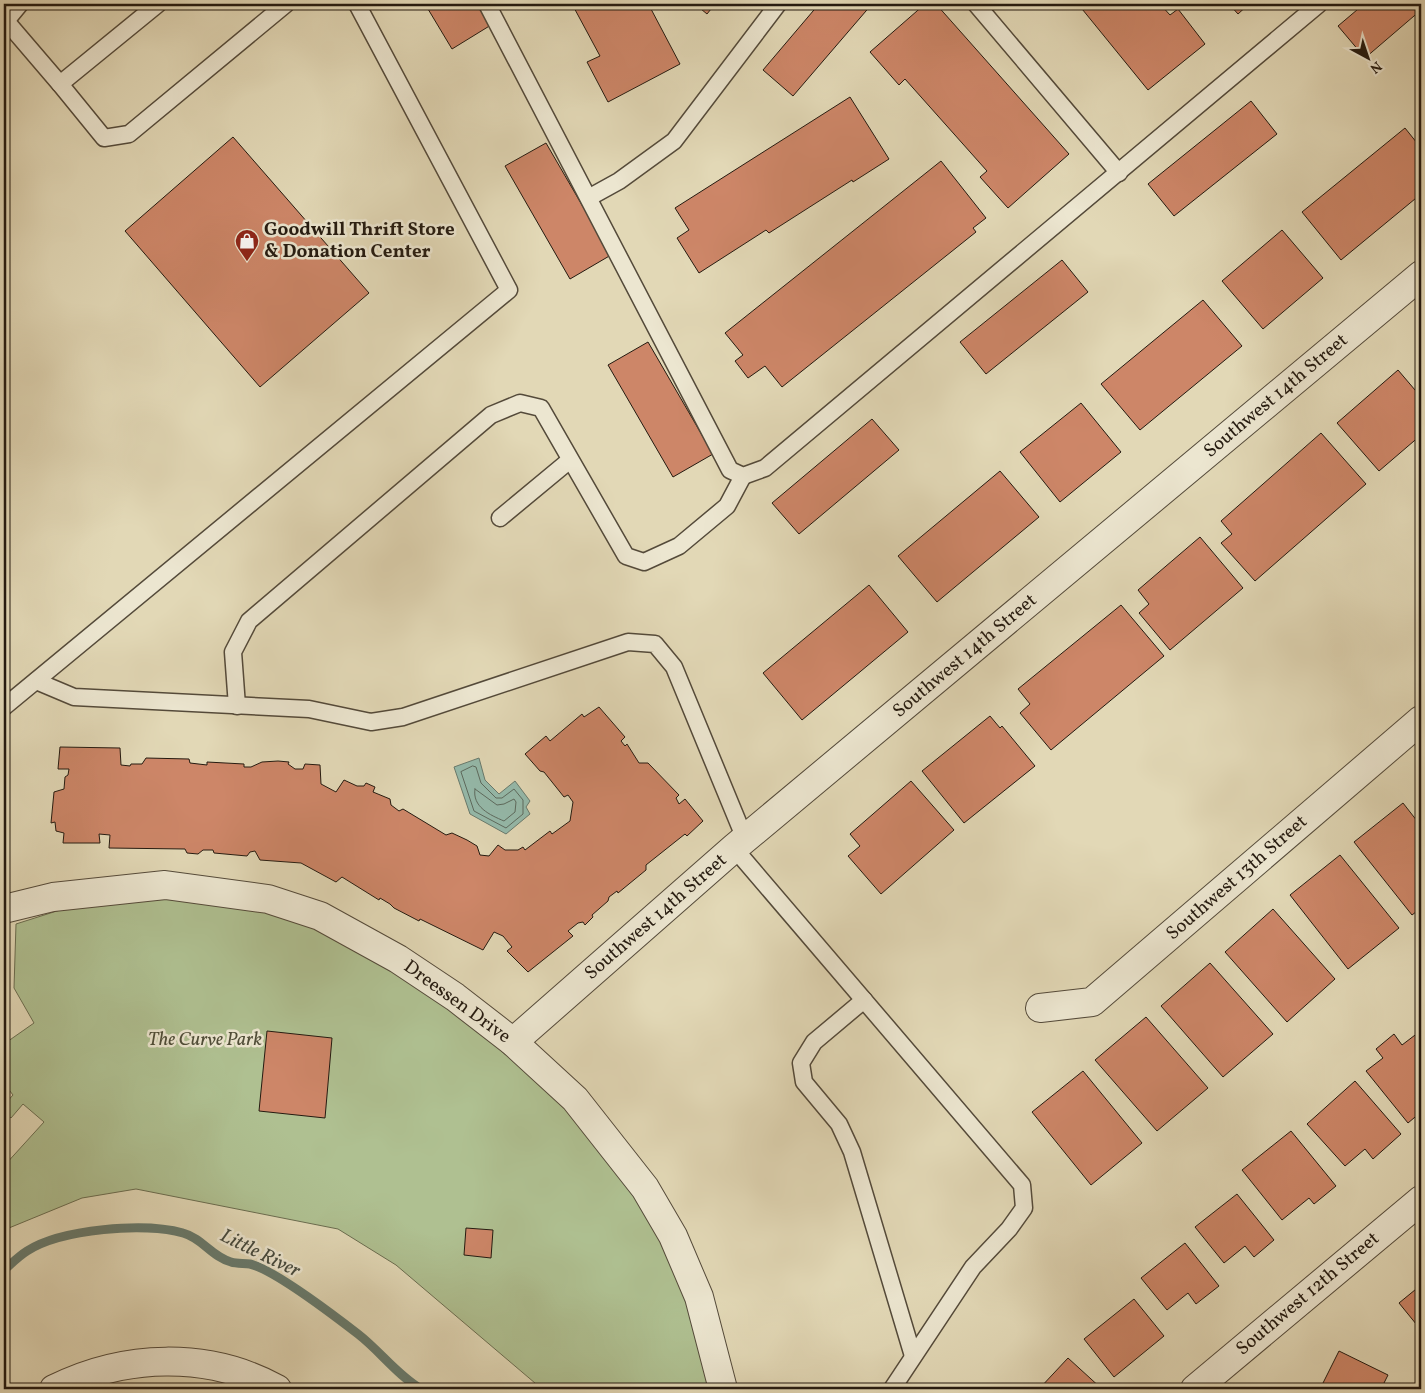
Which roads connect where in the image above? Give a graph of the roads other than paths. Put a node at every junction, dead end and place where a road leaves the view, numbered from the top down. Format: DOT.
graph roads {
  1 [pos="20,4"];
  2 [pos="158,4"];
  3 [pos="286,4"];
  4 [pos="357,4"];
  5 [pos="487,4"];
  6 [pos="778,4"];
  7 [pos="976,4"];
  8 [pos="1319,4"];
  9 [pos="5,21"];
  10 [pos="60,84"];
  11 [pos="1119,172"];
  12 [pos="590,197"];
  13 [pos="1421,275"];
  14 [pos="570,460"];
  15 [pos="743,476"];
  16 [pos="500,518"];
  17 [pos="36,681"];
  18 [pos="237,706"];
  19 [pos="4,707"];
  20 [pos="1421,720"];
  21 [pos="740,843"];
  22 [pos="4,909"];
  23 [pos="864,1000"];
  24 [pos="1040,1008"];
  25 [pos="514,1042"];
  26 [pos="1421,1200"];
  27 [pos="913,1356"];
  28 [pos="54,1389"];
  29 [pos="277,1389"];
  30 [pos="723,1389"];
  31 [pos="892,1389"];
  32 [pos="1195,1389"];
  1 -- 9 [label="lane"];
  2 -- 10 [label="lane"];
  3 -- 10 [label="lane"];
  4 -- 17 [label="lane"];
  5 -- 12 [label="lane"];
  6 -- 12 [label="lane"];
  7 -- 11 [label="lane"];
  8 -- 11 [label="lane"];
  9 -- 10 [label="lane"];
  11 -- 15 [label="lane"];
  12 -- 15 [label="lane"];
  13 -- 21 [label="street, Southwest 14th Street"];
  14 -- 15 [label="lane"];
  14 -- 16 [label="lane"];
  14 -- 18 [label="lane"];
  17 -- 18 [label="lane"];
  17 -- 19 [label="lane"];
  18 -- 21 [label="lane"];
  20 -- 24 [label="street, Southwest 13th Street"];
  21 -- 23 [label="lane"];
  21 -- 25 [label="street, Southwest 14th Street"];
  22 -- 25 [label="street, Dreessen Drive"];
  23 -- 27 [label="lane"];
  23 -- 27 [label="lane"];
  25 -- 30 [label="street, Dreessen Drive"];
  26 -- 32 [label="street, Southwest 12th Street"];
  27 -- 31 [label="lane"];
  28 -- 29 [label="street"];
}
